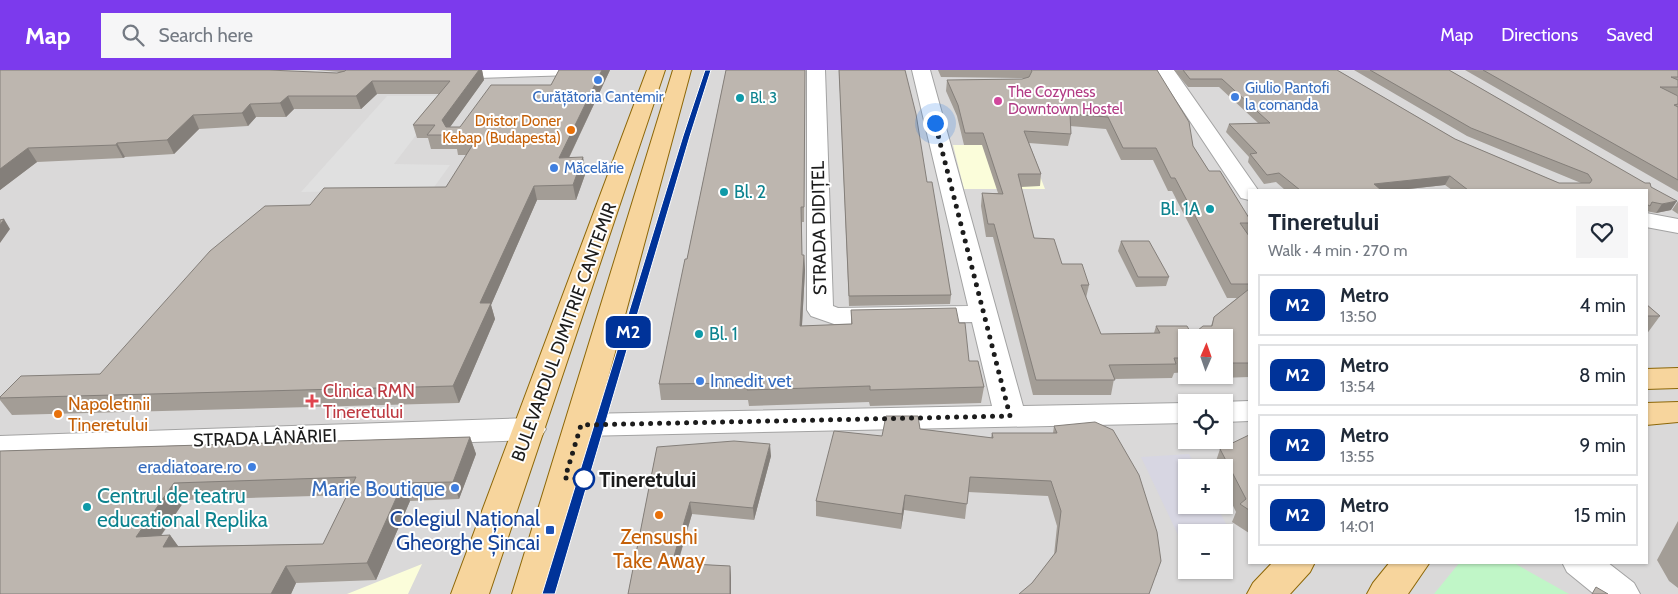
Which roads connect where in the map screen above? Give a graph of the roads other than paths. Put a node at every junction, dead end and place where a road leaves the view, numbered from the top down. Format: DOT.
graph roads {
  1 [pos="574,70"];
  2 [pos="656,70"];
  3 [pos="682,70"];
  4 [pos="816,70"];
  5 [pos="1165,70"];
  6 [pos="502,72"];
  7 [pos="429,75"];
  8 [pos="930,80"];
  9 [pos="488,92"];
  10 [pos="1248,192"];
  11 [pos="1649,221"];
  12 [pos="1678,226"];
  13 [pos="985,314"];
  14 [pos="1678,378"];
  15 [pos="1648,379"];
  16 [pos="1248,411"];
  17 [pos="1178,412"];
  18 [pos="1233,412"];
  19 [pos="1678,412"];
  20 [pos="1648,414"];
  21 [pos="1010,416"];
  22 [pos="581,425"];
  23 [pos="530,429"];
  24 [pos="0,447"];
  25 [pos="1295,564"];
  26 [pos="1410,564"];
  27 [pos="1583,564"];
  28 [pos="470,594"];
  29 [pos="531,594"];
  30 [pos="1266,594"];
  31 [pos="1386,594"];
  32 [pos="1621,594"];
  1 -- 6 [label="street"];
  2 -- 23 [label="main road, BULEVARDUL DIMITRIE CANTEMIR"];
  3 -- 22 [label="main road, BULEVARDUL DIMITRIE CANTEMIR"];
  4 -- 13 [label="street, STRADA DIDIȚEL"];
  5 -- 10 [label="street"];
  6 -- 7 [label="street"];
  6 -- 9 [label="street"];
  8 -- 13 [label="street"];
  11 -- 12 [label="street"];
  13 -- 21 [label="street"];
  14 -- 15 [label="main road"];
  16 -- 18 [label="street"];
  17 -- 21 [label="street"];
  19 -- 20 [label="main road"];
  21 -- 22 [label="street"];
  22 -- 29 [label="main road, BULEVARDUL DIMITRIE CANTEMIR"];
  23 -- 24 [label="street, STRADA LÂNĂRIEI"];
  23 -- 28 [label="main road, BULEVARDUL DIMITRIE CANTEMIR"];
  25 -- 30 [label="main road"];
  26 -- 31 [label="main road"];
  27 -- 32 [label="street"];
}
